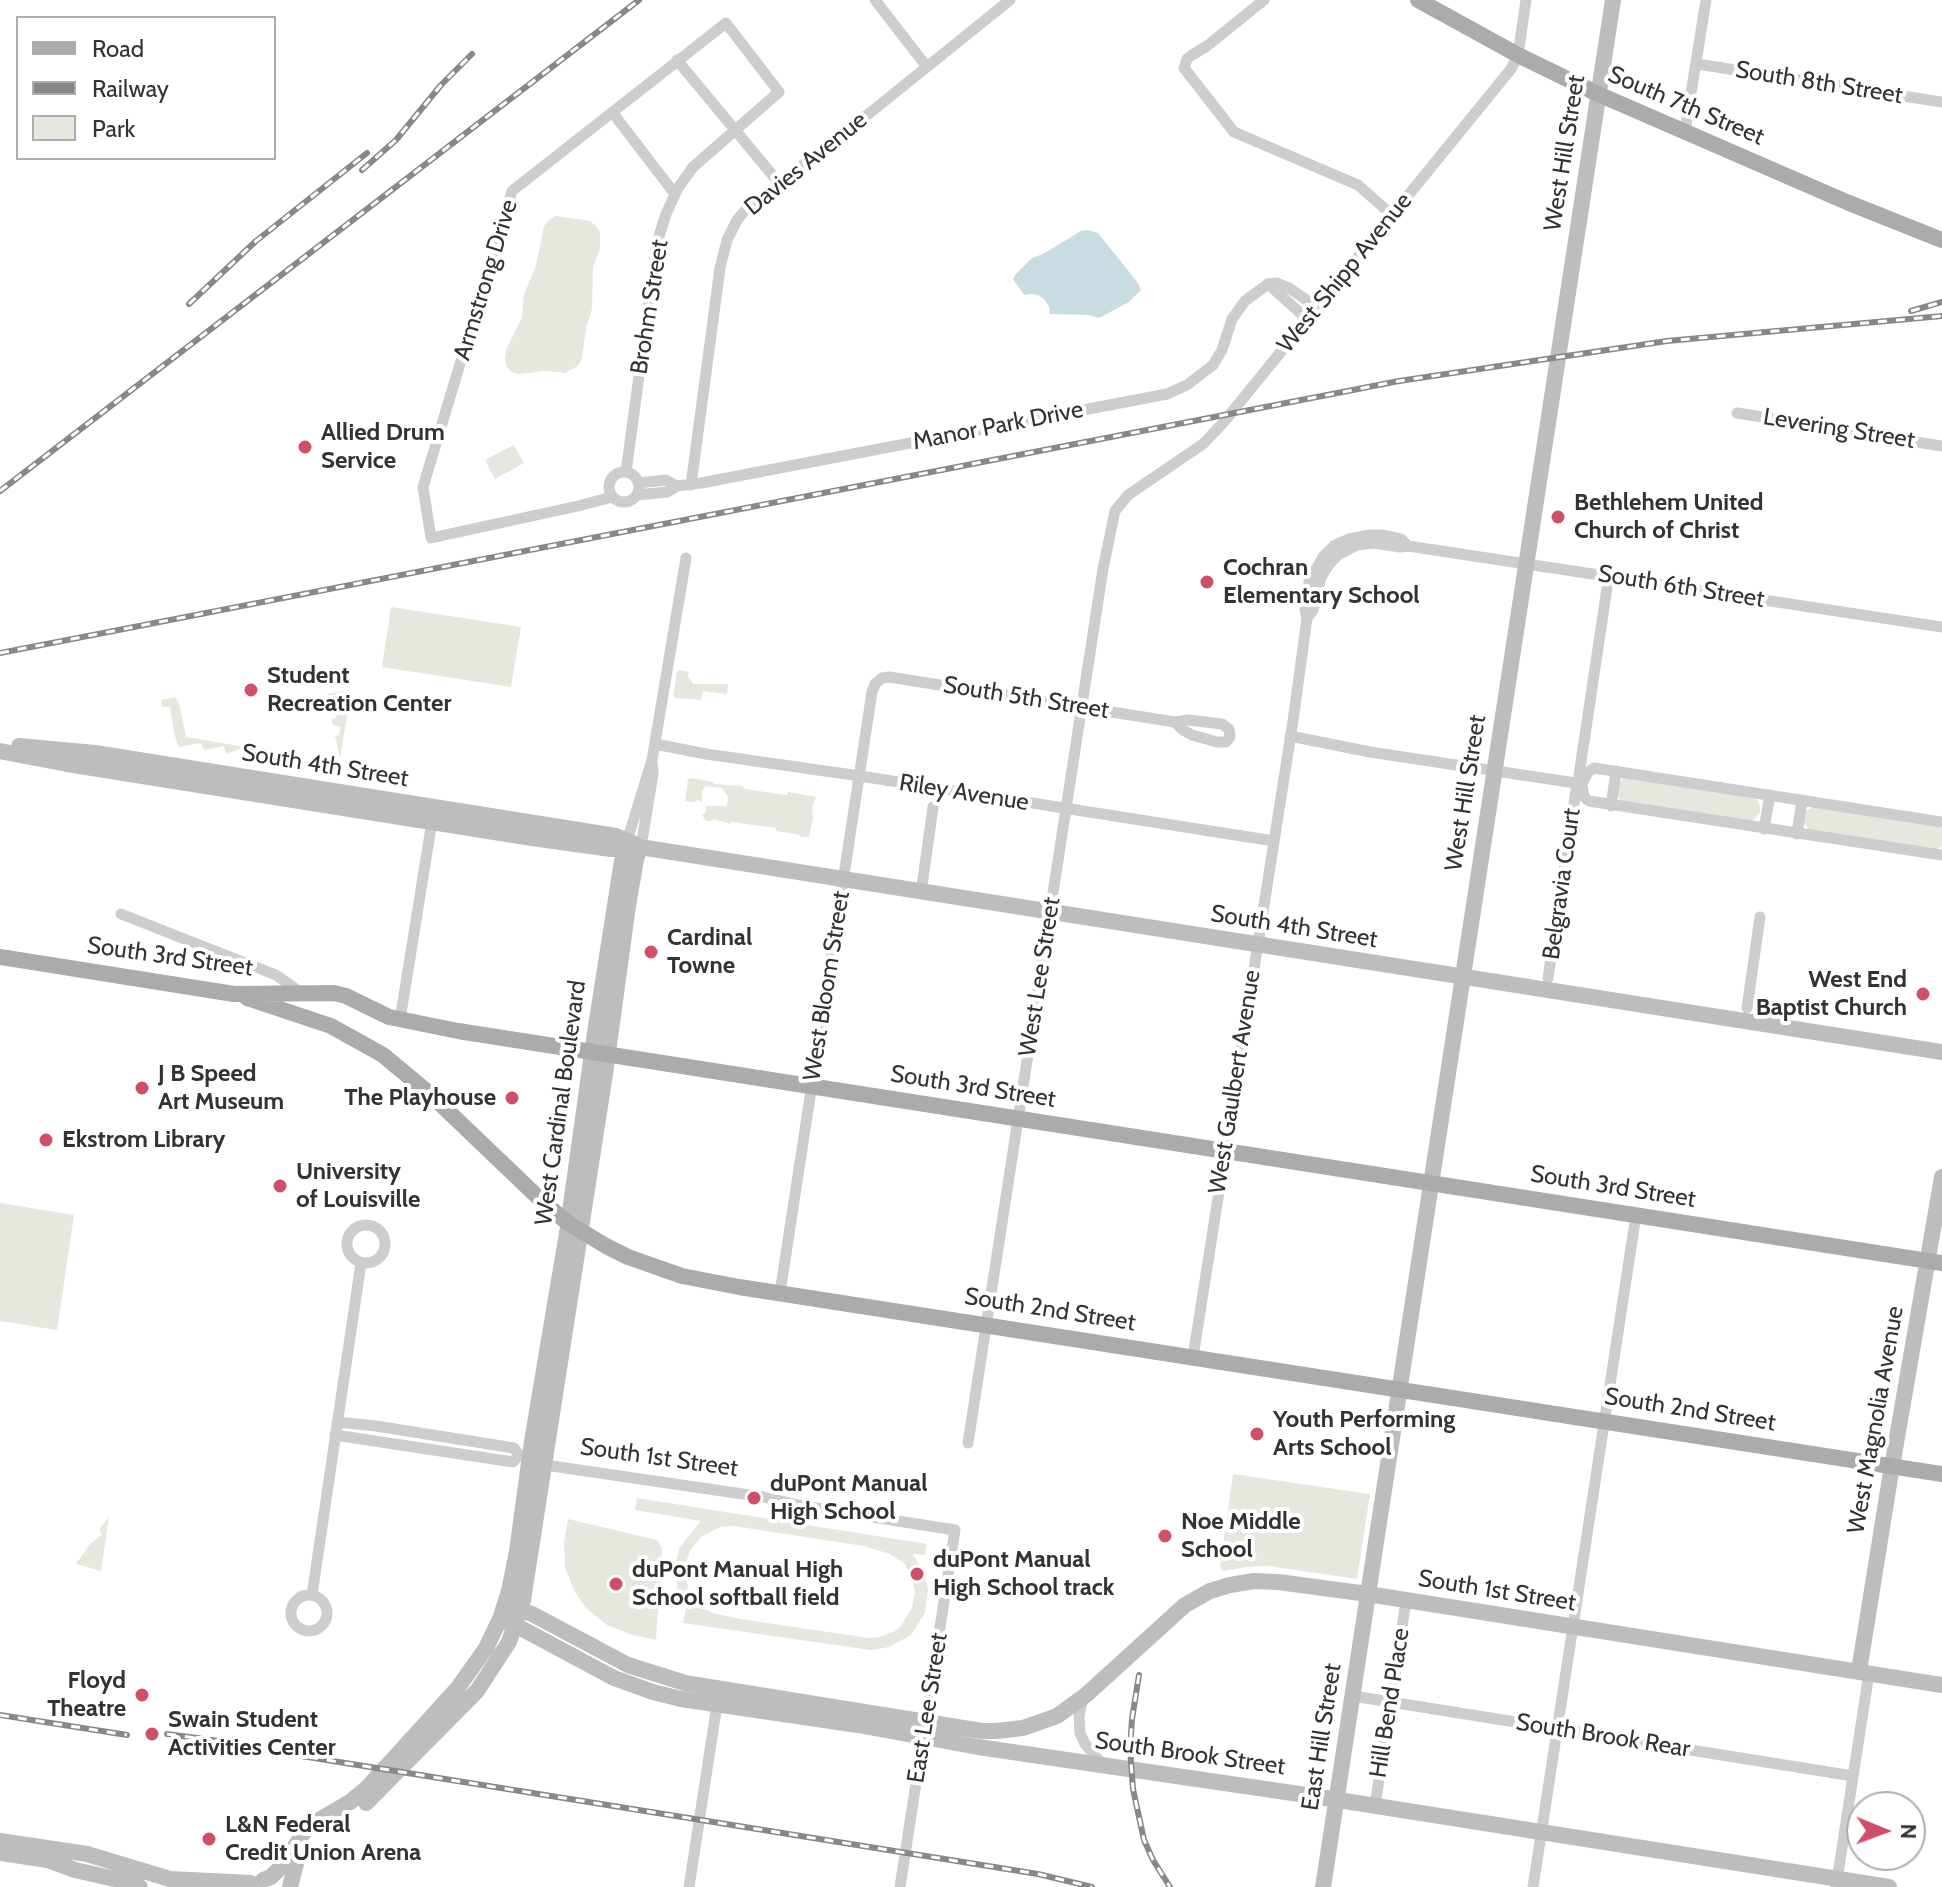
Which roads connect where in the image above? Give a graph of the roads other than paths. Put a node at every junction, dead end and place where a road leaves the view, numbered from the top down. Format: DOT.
graph roads {
  1 [pos="875,0"];
  2 [pos="1010,0"];
  3 [pos="1264,0"];
  4 [pos="1418,0"];
  5 [pos="1526,0"];
  6 [pos="1613,0"];
  7 [pos="1706,0"];
  8 [pos="1518,55"];
  9 [pos="677,60"];
  10 [pos="1697,64"];
  11 [pos="927,67"];
  12 [pos="779,92"];
  13 [pos="1598,94"];
  14 [pos="1942,102"];
  15 [pos="612,112"];
  16 [pos="734,130"];
  17 [pos="1685,131"];
  18 [pos="779,183"];
  19 [pos="675,194"];
  20 [pos="1392,215"];
  21 [pos="1942,240"];
  22 [pos="1268,284"];
  23 [pos="1317,307"];
  24 [pos="1307,319"];
  25 [pos="1737,413"];
  26 [pos="1942,446"];
  27 [pos="626,472"];
  28 [pos="691,485"];
  29 [pos="638,489"];
  30 [pos="612,497"];
  31 [pos="1115,511"];
  32 [pos="431,538"];
  33 [pos="1414,546"];
  34 [pos="686,558"];
  35 [pos="1526,564"];
  36 [pos="1607,588"];
  37 [pos="1942,627"];
  38 [pos="878,680"];
  39 [pos="1082,706"];
  40 [pos="1175,722"];
  41 [pos="1290,736"];
  42 [pos="655,744"];
  43 [pos="0,748"];
  44 [pos="1494,771"];
  45 [pos="1616,771"];
  46 [pos="860,776"];
  47 [pos="1579,783"];
  48 [pos="1770,795"];
  49 [pos="1802,800"];
  50 [pos="1611,806"];
  51 [pos="933,807"];
  52 [pos="1066,809"];
  53 [pos="433,815"];
  54 [pos="1942,822"];
  55 [pos="1764,829"];
  56 [pos="1797,834"];
  57 [pos="1274,841"];
  58 [pos="631,845"];
  59 [pos="1942,855"];
  60 [pos="843,880"];
  61 [pos="921,893"];
  62 [pos="1050,913"];
  63 [pos="121,914"];
  64 [pos="1760,917"];
  65 [pos="1256,945"];
  66 [pos="0,957"];
  67 [pos="1462,977"];
  68 [pos="1548,978"];
  69 [pos="300,992"];
  70 [pos="234,994"];
  71 [pos="339,994"];
  72 [pos="1747,1008"];
  73 [pos="313,1019"];
  74 [pos="400,1020"];
  75 [pos="1942,1052"];
  76 [pos="600,1054"];
  77 [pos="812,1087"];
  78 [pos="1018,1119"];
  79 [pos="1224,1151"];
  80 [pos="1942,1177"];
  81 [pos="1431,1183"];
  82 [pos="1636,1215"];
  83 [pos="574,1226"];
  84 [pos="1935,1262"];
  85 [pos="361,1263"];
  86 [pos="780,1293"];
  87 [pos="986,1325"];
  88 [pos="1193,1357"];
  89 [pos="1399,1389"];
  90 [pos="1605,1421"];
  91 [pos="336,1429"];
  92 [pos="968,1443"];
  93 [pos="535,1458"];
  94 [pos="1892,1466"];
  95 [pos="1942,1474"];
  96 [pos="955,1530"];
  97 [pos="1368,1594"];
  98 [pos="312,1595"];
  99 [pos="1406,1601"];
  100 [pos="510,1615"];
  101 [pos="1573,1627"];
  102 [pos="1864,1672"];
  103 [pos="1942,1685"];
  104 [pos="1353,1696"];
  105 [pos="719,1697"];
  106 [pos="1083,1697"];
  107 [pos="1391,1703"];
  108 [pos="1557,1728"];
  109 [pos="924,1729"];
  110 [pos="1103,1765"];
  111 [pos="1853,1776"];
  112 [pos="1336,1800"];
  113 [pos="1375,1806"];
  114 [pos="1541,1832"];
  115 [pos="300,1836"];
  116 [pos="0,1841"];
  117 [pos="0,1853"];
  118 [pos="249,1883"];
  119 [pos="1837,1883"];
  120 [pos="140,1887"];
  121 [pos="280,1887"];
  122 [pos="290,1887"];
  123 [pos="689,1887"];
  124 [pos="900,1887"];
  125 [pos="1323,1887"];
  126 [pos="1533,1887"];
  127 [pos="1889,1887"];
  1 -- 11 [label="street"];
  2 -- 11 [label="street, Davies Avenue"];
  3 -- 20 [label="street"];
  4 -- 8 [label="main road, South 7th Street"];
  5 -- 8 [label="street, West Shipp Avenue"];
  6 -- 13 [label="street, West Hill Street"];
  7 -- 10 [label="street"];
  8 -- 13 [label="main road, South 7th Street"];
  8 -- 20 [label="street, West Shipp Avenue"];
  9 -- 12 [label="street, Armstrong Drive"];
  9 -- 15 [label="street, Armstrong Drive"];
  9 -- 16 [label="street"];
  10 -- 14 [label="street, South 8th Street"];
  10 -- 17 [label="street"];
  11 -- 18 [label="street, Davies Avenue"];
  12 -- 16 [label="street, Brohm Street"];
  13 -- 17 [label="main road, South 7th Street"];
  13 -- 35 [label="street, West Hill Street"];
  15 -- 19 [label="street"];
  15 -- 32 [label="street, Armstrong Drive"];
  16 -- 18 [label="street"];
  16 -- 19 [label="street, Brohm Street"];
  17 -- 21 [label="main road, South 7th Street"];
  18 -- 28 [label="street, Davies Avenue"];
  19 -- 27 [label="street, Brohm Street"];
  20 -- 23 [label="street, West Shipp Avenue"];
  22 -- 23 [label="street"];
  22 -- 24 [label="street"];
  22 -- 28 [label="street, Manor Park Drive"];
  23 -- 24 [label="street, West Shipp Avenue"];
  24 -- 31 [label="street, West Shipp Avenue"];
  25 -- 26 [label="street, Levering Street"];
  27 -- 29 [label="street"];
  27 -- 30 [label="street"];
  28 -- 29 [label="street, Manor Park Drive"];
  29 -- 30 [label="street, Manor Park Drive"];
  30 -- 32 [label="street, Manor Park Drive"];
  31 -- 39 [label="street, West Lee Street"];
  33 -- 35 [label="street, South 6th Street"];
  33 -- 41 [label="street, West Gaulbert Avenue"];
  34 -- 42 [label="street, West Cardinal Boulevard"];
  35 -- 37 [label="street, South 6th Street"];
  35 -- 44 [label="street, West Hill Street"];
  36 -- 47 [label="street, Belgravia Court"];
  38 -- 39 [label="street, South 5th Street"];
  38 -- 46 [label="street, West Bloom Street"];
  39 -- 40 [label="street, South 5th Street"];
  39 -- 52 [label="street, West Lee Street"];
  41 -- 44 [label="street"];
  41 -- 57 [label="street, West Gaulbert Avenue"];
  42 -- 46 [label="street, Riley Avenue"];
  42 -- 58 [label="street, West Cardinal Boulevard"];
  43 -- 53 [label="street, South 4th Street"];
  44 -- 47 [label="street"];
  44 -- 67 [label="street, West Hill Street"];
  45 -- 47 [label="street"];
  45 -- 48 [label="street"];
  45 -- 50 [label="street"];
  46 -- 52 [label="street, Riley Avenue"];
  46 -- 60 [label="street, West Bloom Street"];
  47 -- 50 [label="street"];
  47 -- 68 [label="street, Belgravia Court"];
  48 -- 49 [label="street"];
  48 -- 55 [label="street"];
  49 -- 54 [label="street"];
  49 -- 56 [label="street"];
  50 -- 55 [label="street"];
  51 -- 61 [label="street"];
  52 -- 57 [label="street, Riley Avenue"];
  52 -- 62 [label="street, West Lee Street"];
  53 -- 58 [label="street, South 4th Street"];
  53 -- 74 [label="street"];
  55 -- 56 [label="street"];
  56 -- 59 [label="street"];
  57 -- 65 [label="street, West Gaulbert Avenue"];
  58 -- 60 [label="street, South 4th Street"];
  58 -- 76 [label="street, West Cardinal Boulevard"];
  60 -- 61 [label="street, South 4th Street"];
  60 -- 77 [label="street, West Bloom Street"];
  61 -- 62 [label="street, South 4th Street"];
  62 -- 65 [label="street, South 4th Street"];
  62 -- 78 [label="street, West Lee Street"];
  63 -- 69 [label="street"];
  64 -- 72 [label="street"];
  65 -- 67 [label="street, South 4th Street"];
  65 -- 79 [label="street, West Gaulbert Avenue"];
  66 -- 70 [label="main road, South 3rd Street"];
  67 -- 75 [label="street, South 4th Street"];
  67 -- 81 [label="street, West Hill Street"];
  69 -- 70 [label="main road, South 3rd Street"];
  69 -- 71 [label="main road, South 3rd Street"];
  70 -- 73 [label="main road, South 2nd Street"];
  71 -- 73 [label="main road"];
  71 -- 74 [label="main road, South 3rd Street"];
  73 -- 83 [label="main road, South 2nd Street"];
  74 -- 76 [label="main road, South 3rd Street"];
  76 -- 77 [label="main road, South 3rd Street"];
  76 -- 83 [label="street, West Cardinal Boulevard"];
  77 -- 78 [label="main road, South 3rd Street"];
  77 -- 86 [label="street, West Bloom Street"];
  78 -- 79 [label="main road, South 3rd Street"];
  78 -- 87 [label="street, West Lee Street"];
  79 -- 81 [label="main road, South 3rd Street"];
  79 -- 88 [label="street, West Gaulbert Avenue"];
  80 -- 84 [label="street, West Magnolia Avenue"];
  81 -- 82 [label="main road, South 3rd Street"];
  81 -- 89 [label="street, West Hill Street"];
  82 -- 84 [label="main road, South 3rd Street"];
  82 -- 90 [label="street"];
  83 -- 86 [label="main road, South 2nd Street"];
  83 -- 93 [label="street, West Cardinal Boulevard"];
  84 -- 94 [label="street, West Magnolia Avenue"];
  85 -- 91 [label="street"];
  86 -- 87 [label="main road, South 2nd Street"];
  87 -- 88 [label="main road, South 2nd Street"];
  87 -- 92 [label="street, West Lee Street"];
  88 -- 89 [label="main road, South 2nd Street"];
  89 -- 90 [label="main road, South 2nd Street"];
  89 -- 97 [label="street, West Hill Street"];
  90 -- 94 [label="main road, South 2nd Street"];
  90 -- 101 [label="street"];
  91 -- 93 [label="street, South 1st Street"];
  91 -- 98 [label="street"];
  93 -- 96 [label="street, South 1st Street"];
  93 -- 100 [label="street, West Cardinal Boulevard"];
  94 -- 95 [label="main road, South 2nd Street"];
  94 -- 102 [label="street, West Magnolia Avenue"];
  96 -- 109 [label="street, East Lee Street"];
  97 -- 99 [label="street, South 1st Street"];
  97 -- 104 [label="street, East Hill Street"];
  97 -- 106 [label="street, South 1st Street"];
  99 -- 101 [label="street, South 1st Street"];
  99 -- 107 [label="street, Hill Bend Place"];
  100 -- 105 [label="street, South Brook Street"];
  100 -- 115 [label="street"];
  100 -- 122 [label="street"];
  101 -- 102 [label="street, South 1st Street"];
  101 -- 108 [label="street"];
  102 -- 103 [label="street, South 1st Street"];
  102 -- 111 [label="street"];
  104 -- 107 [label="street, South Brook Rear"];
  104 -- 112 [label="street, East Hill Street"];
  105 -- 109 [label="street, South Brook Street"];
  105 -- 123 [label="street"];
  106 -- 109 [label="street, South 1st Street"];
  106 -- 110 [label="street"];
  107 -- 108 [label="street, South Brook Rear"];
  107 -- 113 [label="street, Hill Bend Place"];
  108 -- 111 [label="street, South Brook Rear"];
  108 -- 114 [label="street"];
  109 -- 110 [label="street, South Brook Street"];
  109 -- 124 [label="street, East Lee Street"];
  110 -- 112 [label="street, South Brook Street"];
  111 -- 119 [label="street"];
  112 -- 113 [label="street, South Brook Street"];
  112 -- 125 [label="street, East Hill Street"];
  113 -- 114 [label="street, South Brook Street"];
  114 -- 119 [label="street, South Brook Street"];
  114 -- 126 [label="street"];
  115 -- 118 [label="street"];
  115 -- 118 [label="street"];
  116 -- 118 [label="street"];
  117 -- 120 [label="street"];
  118 -- 121 [label="street"];
  119 -- 127 [label="street, South Brook Street"];
}
